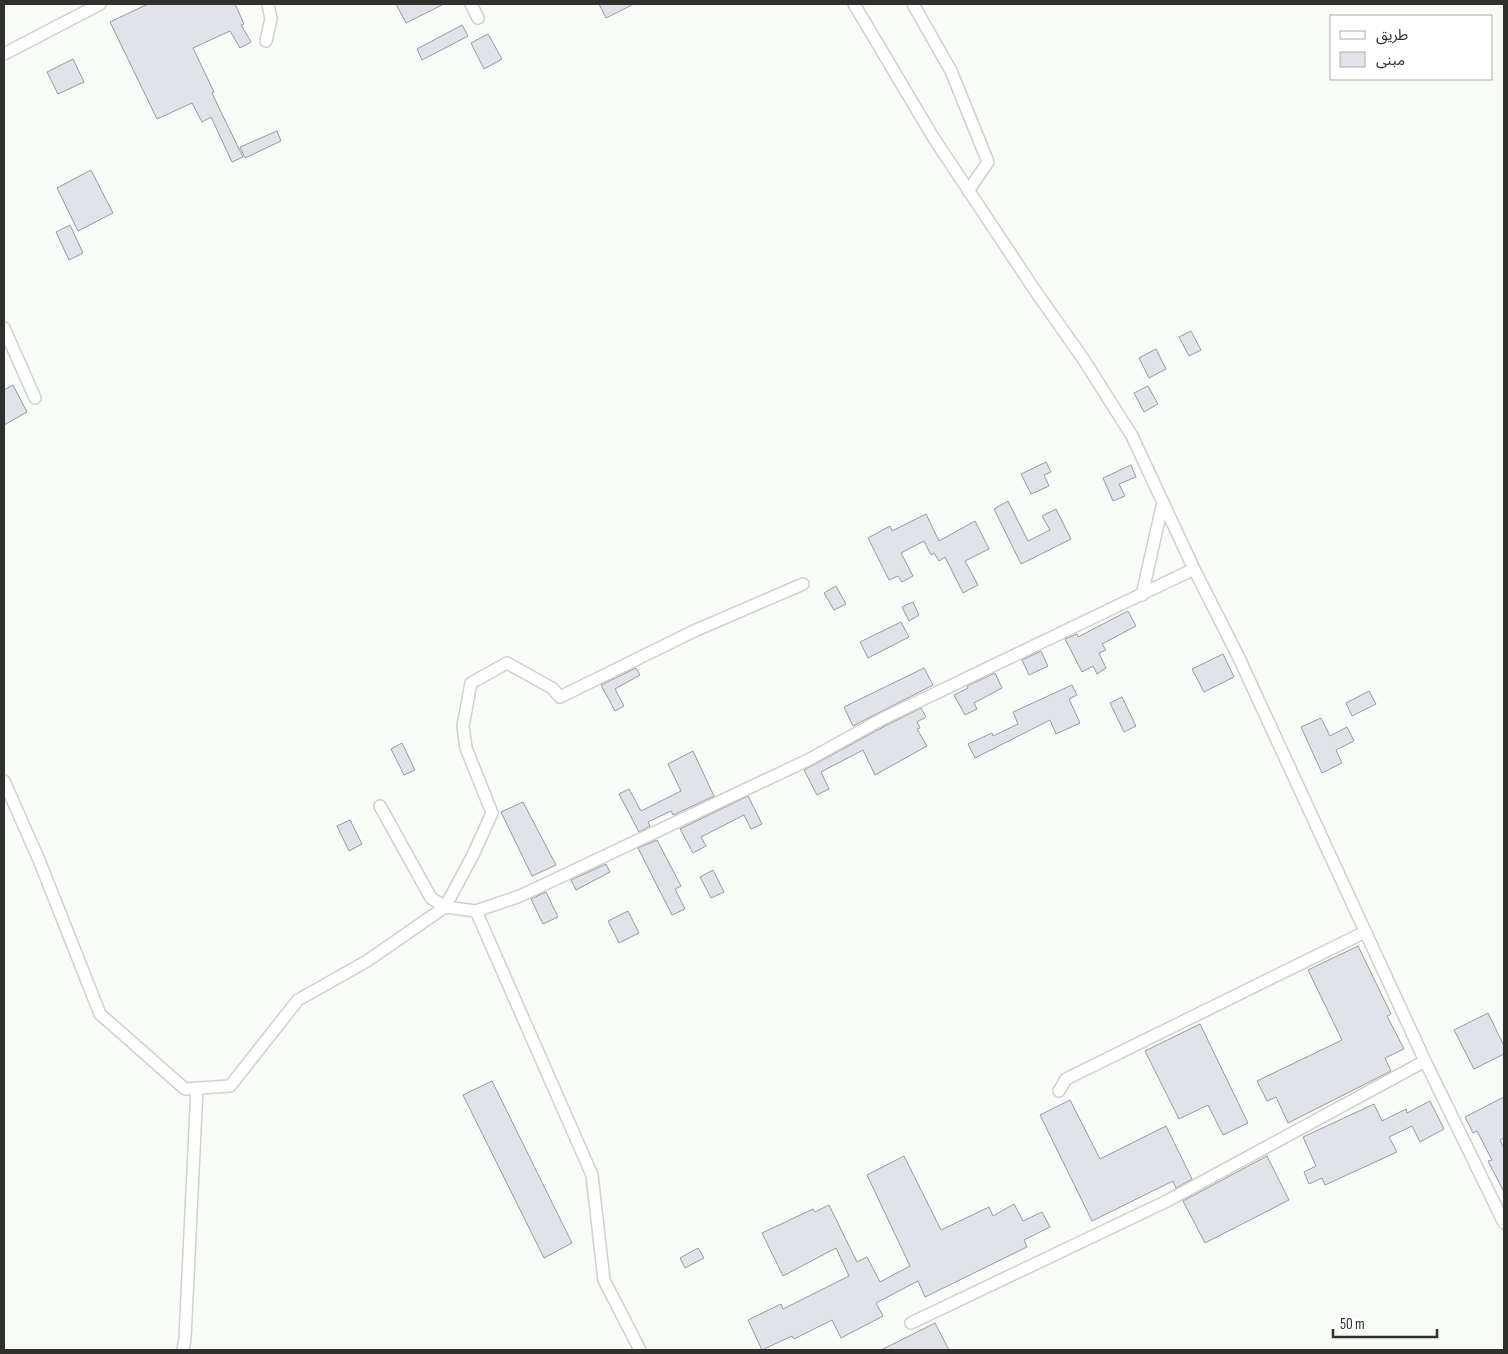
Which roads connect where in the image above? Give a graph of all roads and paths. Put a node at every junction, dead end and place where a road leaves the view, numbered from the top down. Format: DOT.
graph roads {
  1 [pos="100,4"];
  2 [pos="268,4"];
  3 [pos="471,4"];
  4 [pos="854,4"];
  5 [pos="913,4"];
  6 [pos="478,18"];
  7 [pos="266,41"];
  8 [pos="4,54"];
  9 [pos="968,191"];
  10 [pos="4,328"];
  11 [pos="35,398"];
  12 [pos="1163,502"];
  13 [pos="1194,569"];
  14 [pos="803,584"];
  15 [pos="1142,594"];
  16 [pos="4,781"];
  17 [pos="380,806"];
  18 [pos="445,907"];
  19 [pos="476,911"];
  20 [pos="1366,932"];
  21 [pos="1425,1060"];
  22 [pos="197,1088"];
  23 [pos="1059,1091"];
  24 [pos="1504,1223"];
  25 [pos="911,1323"];
  26 [pos="183,1350"];
  27 [pos="640,1350"];
  1 -- 8 [label="street"];
  2 -- 7 [label="street"];
  3 -- 6 [label="street"];
  4 -- 9 [label="street"];
  5 -- 9 [label="street"];
  9 -- 12 [label="street"];
  10 -- 11 [label="street"];
  12 -- 13 [label="street"];
  12 -- 15 [label="street"];
  13 -- 15 [label="street"];
  13 -- 20 [label="street"];
  14 -- 18 [label="street"];
  15 -- 19 [label="street"];
  16 -- 22 [label="street"];
  17 -- 18 [label="street"];
  18 -- 19 [label="street"];
  18 -- 22 [label="street"];
  19 -- 27 [label="street"];
  20 -- 21 [label="street"];
  20 -- 23 [label="street"];
  21 -- 24 [label="street"];
  21 -- 25 [label="street"];
  22 -- 26 [label="street"];
}
